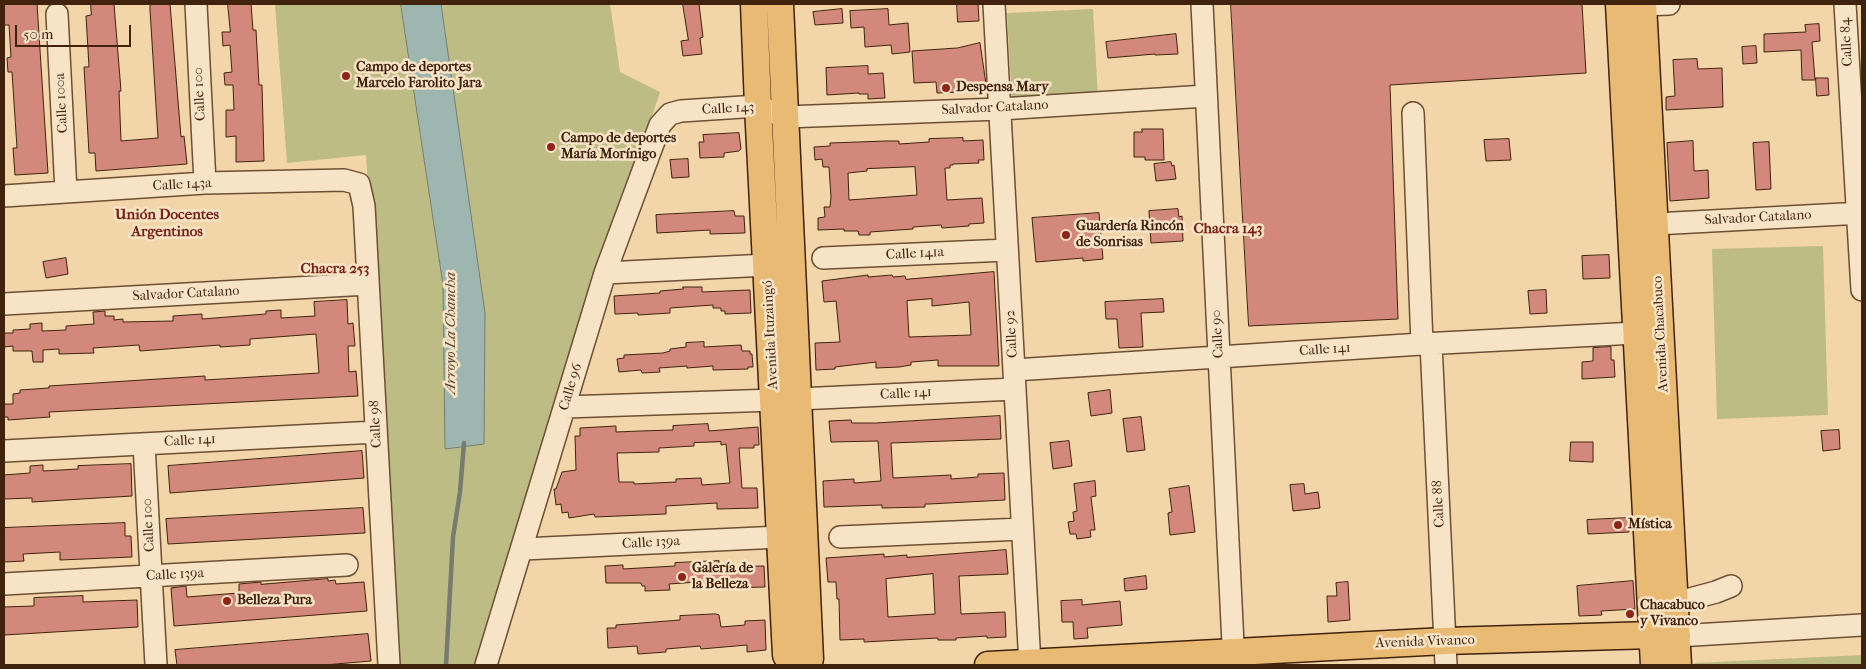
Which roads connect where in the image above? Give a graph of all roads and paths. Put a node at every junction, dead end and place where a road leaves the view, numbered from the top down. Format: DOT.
graph roads {
  1 [pos="196,4"];
  2 [pos="754,4"];
  3 [pos="780,4"];
  4 [pos="994,4"];
  5 [pos="1202,4"];
  6 [pos="1635,4"];
  7 [pos="1669,4"];
  8 [pos="1845,4"];
  9 [pos="57,14"];
  10 [pos="1206,96"];
  11 [pos="758,106"];
  12 [pos="1000,109"];
  13 [pos="1413,113"];
  14 [pos="670,114"];
  15 [pos="785,117"];
  16 [pos="204,183"];
  17 [pos="359,184"];
  18 [pos="66,192"];
  19 [pos="4,196"];
  20 [pos="1860,213"];
  21 [pos="1654,224"];
  22 [pos="1007,250"];
  23 [pos="823,258"];
  24 [pos="767,265"];
  25 [pos="605,273"];
  26 [pos="368,284"];
  27 [pos="1862,290"];
  28 [pos="4,304"];
  29 [pos="1636,333"];
  30 [pos="1426,343"];
  31 [pos="1219,357"];
  32 [pos="1014,380"];
  33 [pos="786,400"];
  34 [pos="565,407"];
  35 [pos="376,432"];
  36 [pos="144,444"];
  37 [pos="4,452"];
  38 [pos="1022,529"];
  39 [pos="780,537"];
  40 [pos="840,537"];
  41 [pos="523,549"];
  42 [pos="347,566"];
  43 [pos="151,576"];
  44 [pos="4,584"];
  45 [pos="1731,586"];
  46 [pos="1675,603"];
  47 [pos="1862,625"];
  48 [pos="1665,636"];
  49 [pos="1446,653"];
  50 [pos="1234,658"];
  51 [pos="1030,664"];
  52 [pos="156,665"];
  53 [pos="389,665"];
  54 [pos="486,665"];
  55 [pos="792,665"];
  56 [pos="806,665"];
  57 [pos="988,665"];
  58 [pos="1654,665"];
  59 [pos="1678,665"];
  1 -- 16 [label="street, Calle 100"];
  2 -- 11 [label="main road, Avenida Ituzaingó"];
  3 -- 15 [label="main road, Avenida Ituzaingó"];
  4 -- 12 [label="street, Calle 92"];
  5 -- 10 [label="street, Calle 90"];
  6 -- 7 [label="street"];
  6 -- 21 [label="main road, Avenida Chacabuco"];
  6 -- 29 [label="main road, Avenida Chacabuco"];
  8 -- 20 [label="street, Calle 84"];
  9 -- 18 [label="street, Calle 100a"];
  10 -- 12 [label="street, Salvador Catalano"];
  10 -- 31 [label="street, Calle 90"];
  11 -- 14 [label="street, Calle 143"];
  11 -- 15 [label="street, Calle 143"];
  11 -- 24 [label="main road, Avenida Ituzaingó"];
  12 -- 15 [label="street, Salvador Catalano"];
  12 -- 22 [label="street, Calle 92"];
  13 -- 30 [label="street, Calle 88"];
  14 -- 25 [label="street, Calle 96"];
  15 -- 33 [label="main road, Avenida Ituzaingó"];
  16 -- 17 [label="street, Calle 143a"];
  16 -- 18 [label="street, Calle 143a"];
  17 -- 26 [label="street, Calle 98"];
  18 -- 19 [label="street, Calle 143a"];
  20 -- 21 [label="street, Salvador Catalano"];
  20 -- 27 [label="street, Calle 84"];
  21 -- 46 [label="main road, Avenida Chacabuco"];
  22 -- 23 [label="street, Calle 141a"];
  22 -- 32 [label="street, Calle 92"];
  24 -- 25 [label="street"];
  24 -- 33 [label="main road, Avenida Ituzaingó"];
  25 -- 34 [label="street, Calle 96"];
  26 -- 28 [label="street, Salvador Catalano"];
  26 -- 35 [label="street, Calle 98"];
  29 -- 30 [label="street, Calle 141"];
  29 -- 48 [label="main road, Avenida Chacabuco"];
  30 -- 31 [label="street, Calle 141"];
  30 -- 49 [label="street, Calle 88"];
  31 -- 32 [label="street, Calle 141"];
  31 -- 50 [label="street, Calle 90"];
  32 -- 33 [label="street, Calle 141"];
  32 -- 38 [label="street, Calle 92"];
  33 -- 34 [label="street, Calle 141"];
  33 -- 39 [label="main road, Avenida Ituzaingó"];
  33 -- 56 [label="main road, Avenida Ituzaingó"];
  34 -- 41 [label="street, Calle 96"];
  35 -- 36 [label="street, Calle 141"];
  35 -- 53 [label="street, Calle 98"];
  36 -- 37 [label="street, Calle 141"];
  36 -- 43 [label="street, Calle 100"];
  38 -- 40 [label="street"];
  38 -- 51 [label="street, Calle 92"];
  39 -- 41 [label="street, Calle 139a"];
  39 -- 55 [label="main road, Avenida Ituzaingó"];
  41 -- 54 [label="street, Calle 96"];
  42 -- 43 [label="street, Calle 139a"];
  43 -- 44 [label="street, Calle 139a"];
  43 -- 52 [label="street, Calle 100"];
  45 -- 46 [label="street"];
  46 -- 48 [label="main road, Avenida Chacabuco"];
  47 -- 48 [label="street, Avenida Vivanco"];
  48 -- 49 [label="main road, Avenida Vivanco"];
  48 -- 58 [label="main road, Avenida Chacabuco"];
  48 -- 59 [label="main road, Avenida Chacabuco"];
  49 -- 50 [label="main road, Avenida Vivanco"];
  50 -- 51 [label="main road, Avenida Vivanco"];
  51 -- 57 [label="main road, Avenida Vivanco"];
}
